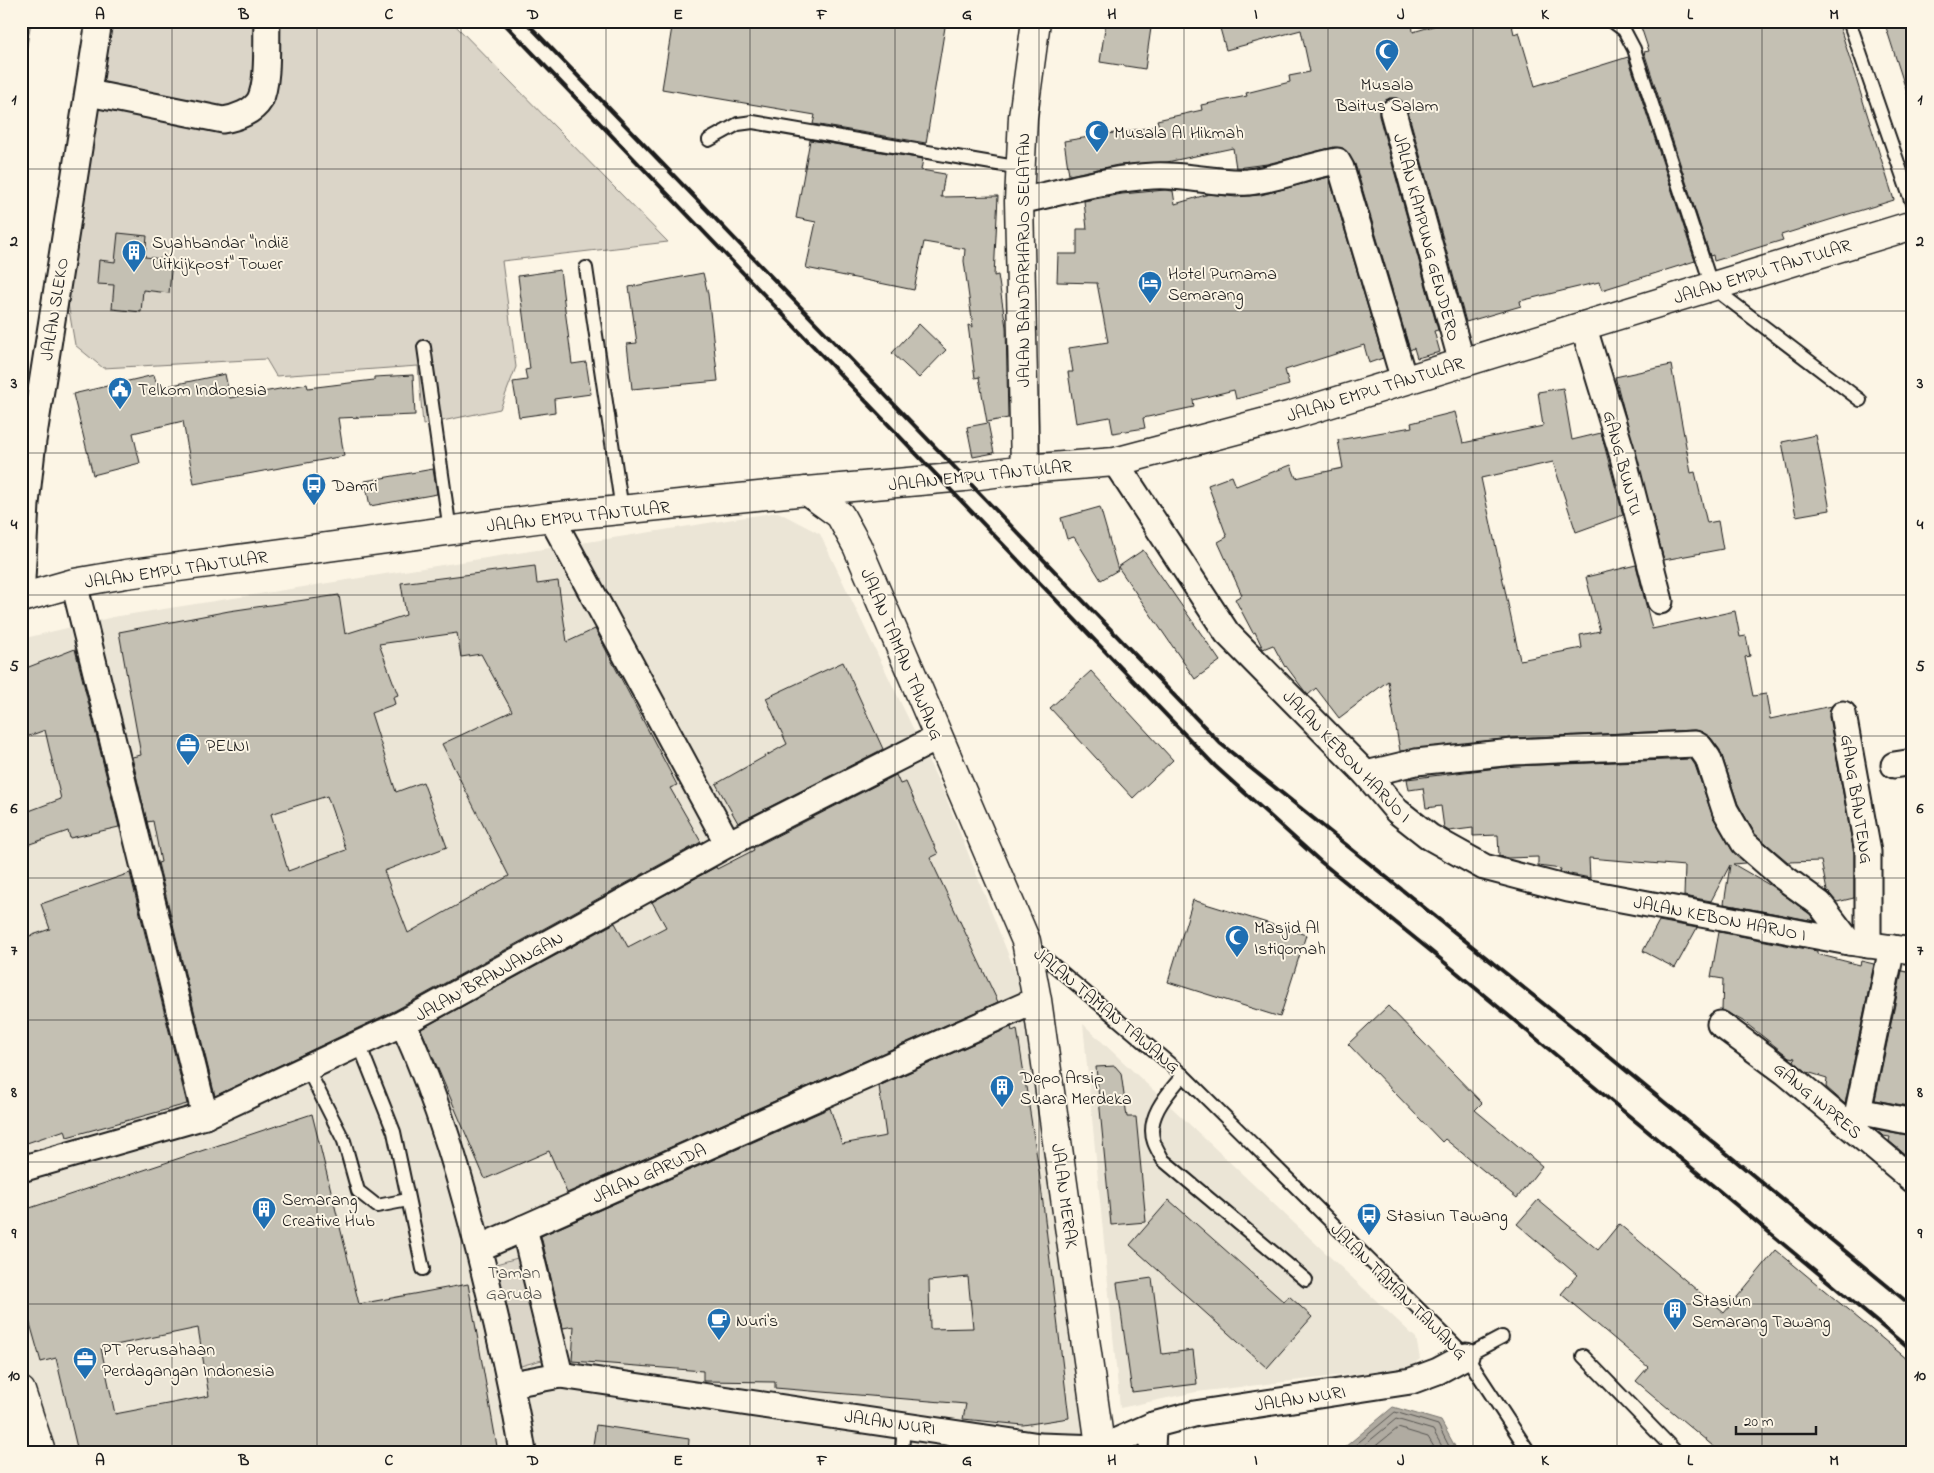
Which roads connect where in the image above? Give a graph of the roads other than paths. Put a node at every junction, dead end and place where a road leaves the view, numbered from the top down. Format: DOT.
graph roads {
  1 [pos="99,21"];
  2 [pos="267,21"];
  3 [pos="1036,21"];
  4 [pos="1612,21"];
  5 [pos="1849,21"];
  6 [pos="89,93"];
  7 [pos="1393,112"];
  8 [pos="709,140"];
  9 [pos="1020,168"];
  10 [pos="1019,201"];
  11 [pos="1913,206"];
  12 [pos="1913,225"];
  13 [pos="586,268"];
  14 [pos="1712,287"];
  15 [pos="1584,325"];
  16 [pos="424,347"];
  17 [pos="1462,363"];
  18 [pos="1404,380"];
  19 [pos="1860,400"];
  20 [pos="1115,462"];
  21 [pos="1025,469"];
  22 [pos="807,492"];
  23 [pos="622,510"];
  24 [pos="551,517"];
  25 [pos="450,531"];
  26 [pos="74,583"];
  27 [pos="21,598"];
  28 [pos="1660,601"];
  29 [pos="1843,714"];
  30 [pos="937,738"];
  31 [pos="1366,774"];
  32 [pos="728,844"];
  33 [pos="1026,941"];
  34 [pos="1880,947"];
  35 [pos="1037,1000"];
  36 [pos="403,1023"];
  37 [pos="1720,1024"];
  38 [pos="359,1044"];
  39 [pos="307,1068"];
  40 [pos="1183,1075"];
  41 [pos="205,1116"];
  42 [pos="1854,1120"];
  43 [pos="1913,1122"];
  44 [pos="21,1169"];
  45 [pos="1913,1180"];
  46 [pos="408,1200"];
  47 [pos="524,1228"];
  48 [pos="478,1248"];
  49 [pos="423,1269"];
  50 [pos="1306,1280"];
  51 [pos="1502,1337"];
  52 [pos="1466,1356"];
  53 [pos="1583,1356"];
  54 [pos="560,1375"];
  55 [pos="512,1384"];
  56 [pos="21,1391"];
  57 [pos="904,1424"];
  58 [pos="1153,1425"];
  59 [pos="1101,1450"];
  60 [pos="41,1452"];
  61 [pos="523,1452"];
  62 [pos="902,1452"];
  63 [pos="1152,1452"];
  64 [pos="1529,1452"];
  65 [pos="1676,1452"];
  1 -- 6 [label="street, JALAN SLEKO"];
  2 -- 6 [label="street"];
  3 -- 9 [label="main road, JALAN BANDARHARJO SELATAN"];
  4 -- 14 [label="lane"];
  5 -- 11 [label="lane"];
  6 -- 27 [label="street, JALAN SLEKO"];
  7 -- 17 [label="street, JALAN KAMPUNG GENDERO"];
  8 -- 9 [label="lane"];
  9 -- 10 [label="main road, JALAN BANDARHARJO SELATAN"];
  10 -- 18 [label="street"];
  10 -- 21 [label="main road, JALAN BANDARHARJO SELATAN"];
  12 -- 14 [label="main road, JALAN EMPU TANTULAR"];
  13 -- 23 [label="lane"];
  14 -- 15 [label="main road, JALAN EMPU TANTULAR"];
  14 -- 19 [label="lane"];
  15 -- 17 [label="main road, JALAN EMPU TANTULAR"];
  15 -- 28 [label="street, GANG BUNTU"];
  16 -- 25 [label="lane"];
  17 -- 18 [label="main road, JALAN EMPU TANTULAR"];
  18 -- 20 [label="main road, JALAN EMPU TANTULAR"];
  20 -- 21 [label="main road, JALAN EMPU TANTULAR"];
  20 -- 31 [label="street, JALAN KEBON HARJO I"];
  21 -- 22 [label="main road, JALAN EMPU TANTULAR"];
  22 -- 23 [label="main road, JALAN EMPU TANTULAR"];
  22 -- 30 [label="main road, JALAN TAMAN TAWANG"];
  23 -- 24 [label="main road, JALAN EMPU TANTULAR"];
  24 -- 25 [label="main road, JALAN EMPU TANTULAR"];
  24 -- 32 [label="street"];
  25 -- 26 [label="main road, JALAN EMPU TANTULAR"];
  26 -- 27 [label="main road, JALAN EMPU TANTULAR"];
  26 -- 41 [label="street"];
  29 -- 34 [label="street, GANG BANTENG"];
  30 -- 32 [label="street, JALAN BRANJANGAN"];
  30 -- 33 [label="main road, JALAN TAMAN TAWANG"];
  31 -- 34 [label="street, JALAN KEBON HARJO I"];
  31 -- 34 [label="street"];
  32 -- 36 [label="street, JALAN BRANJANGAN"];
  33 -- 35 [label="main road, JALAN MERAK"];
  33 -- 40 [label="lane, JALAN TAMAN TAWANG"];
  34 -- 42 [label="street, GANG BANTENG"];
  35 -- 47 [label="street, JALAN GARUDA"];
  35 -- 59 [label="main road, JALAN MERAK"];
  36 -- 38 [label="street, JALAN BRANJANGAN"];
  36 -- 48 [label="street"];
  37 -- 42 [label="street, GANG INPRES"];
  38 -- 39 [label="street, JALAN BRANJANGAN"];
  38 -- 46 [label="lane"];
  39 -- 41 [label="street, JALAN BRANJANGAN"];
  39 -- 46 [label="lane"];
  40 -- 50 [label="lane"];
  40 -- 52 [label="lane, JALAN TAMAN TAWANG"];
  41 -- 44 [label="street, JALAN BRANJANGAN"];
  42 -- 43 [label="street"];
  42 -- 45 [label="street, GANG INPRES"];
  46 -- 49 [label="lane"];
  47 -- 48 [label="street, JALAN GARUDA"];
  47 -- 54 [label="street"];
  48 -- 55 [label="street"];
  51 -- 52 [label="lane"];
  52 -- 58 [label="street, JALAN NURI"];
  52 -- 64 [label="lane, JALAN TAMAN TAWANG"];
  53 -- 65 [label="lane"];
  54 -- 55 [label="street, JALAN NURI"];
  54 -- 57 [label="street, JALAN NURI"];
  55 -- 61 [label="street"];
  56 -- 60 [label="main road"];
  57 -- 59 [label="street, JALAN NURI"];
  57 -- 62 [label="lane"];
  58 -- 59 [label="street, JALAN NURI"];
  58 -- 63 [label="street"];
}
